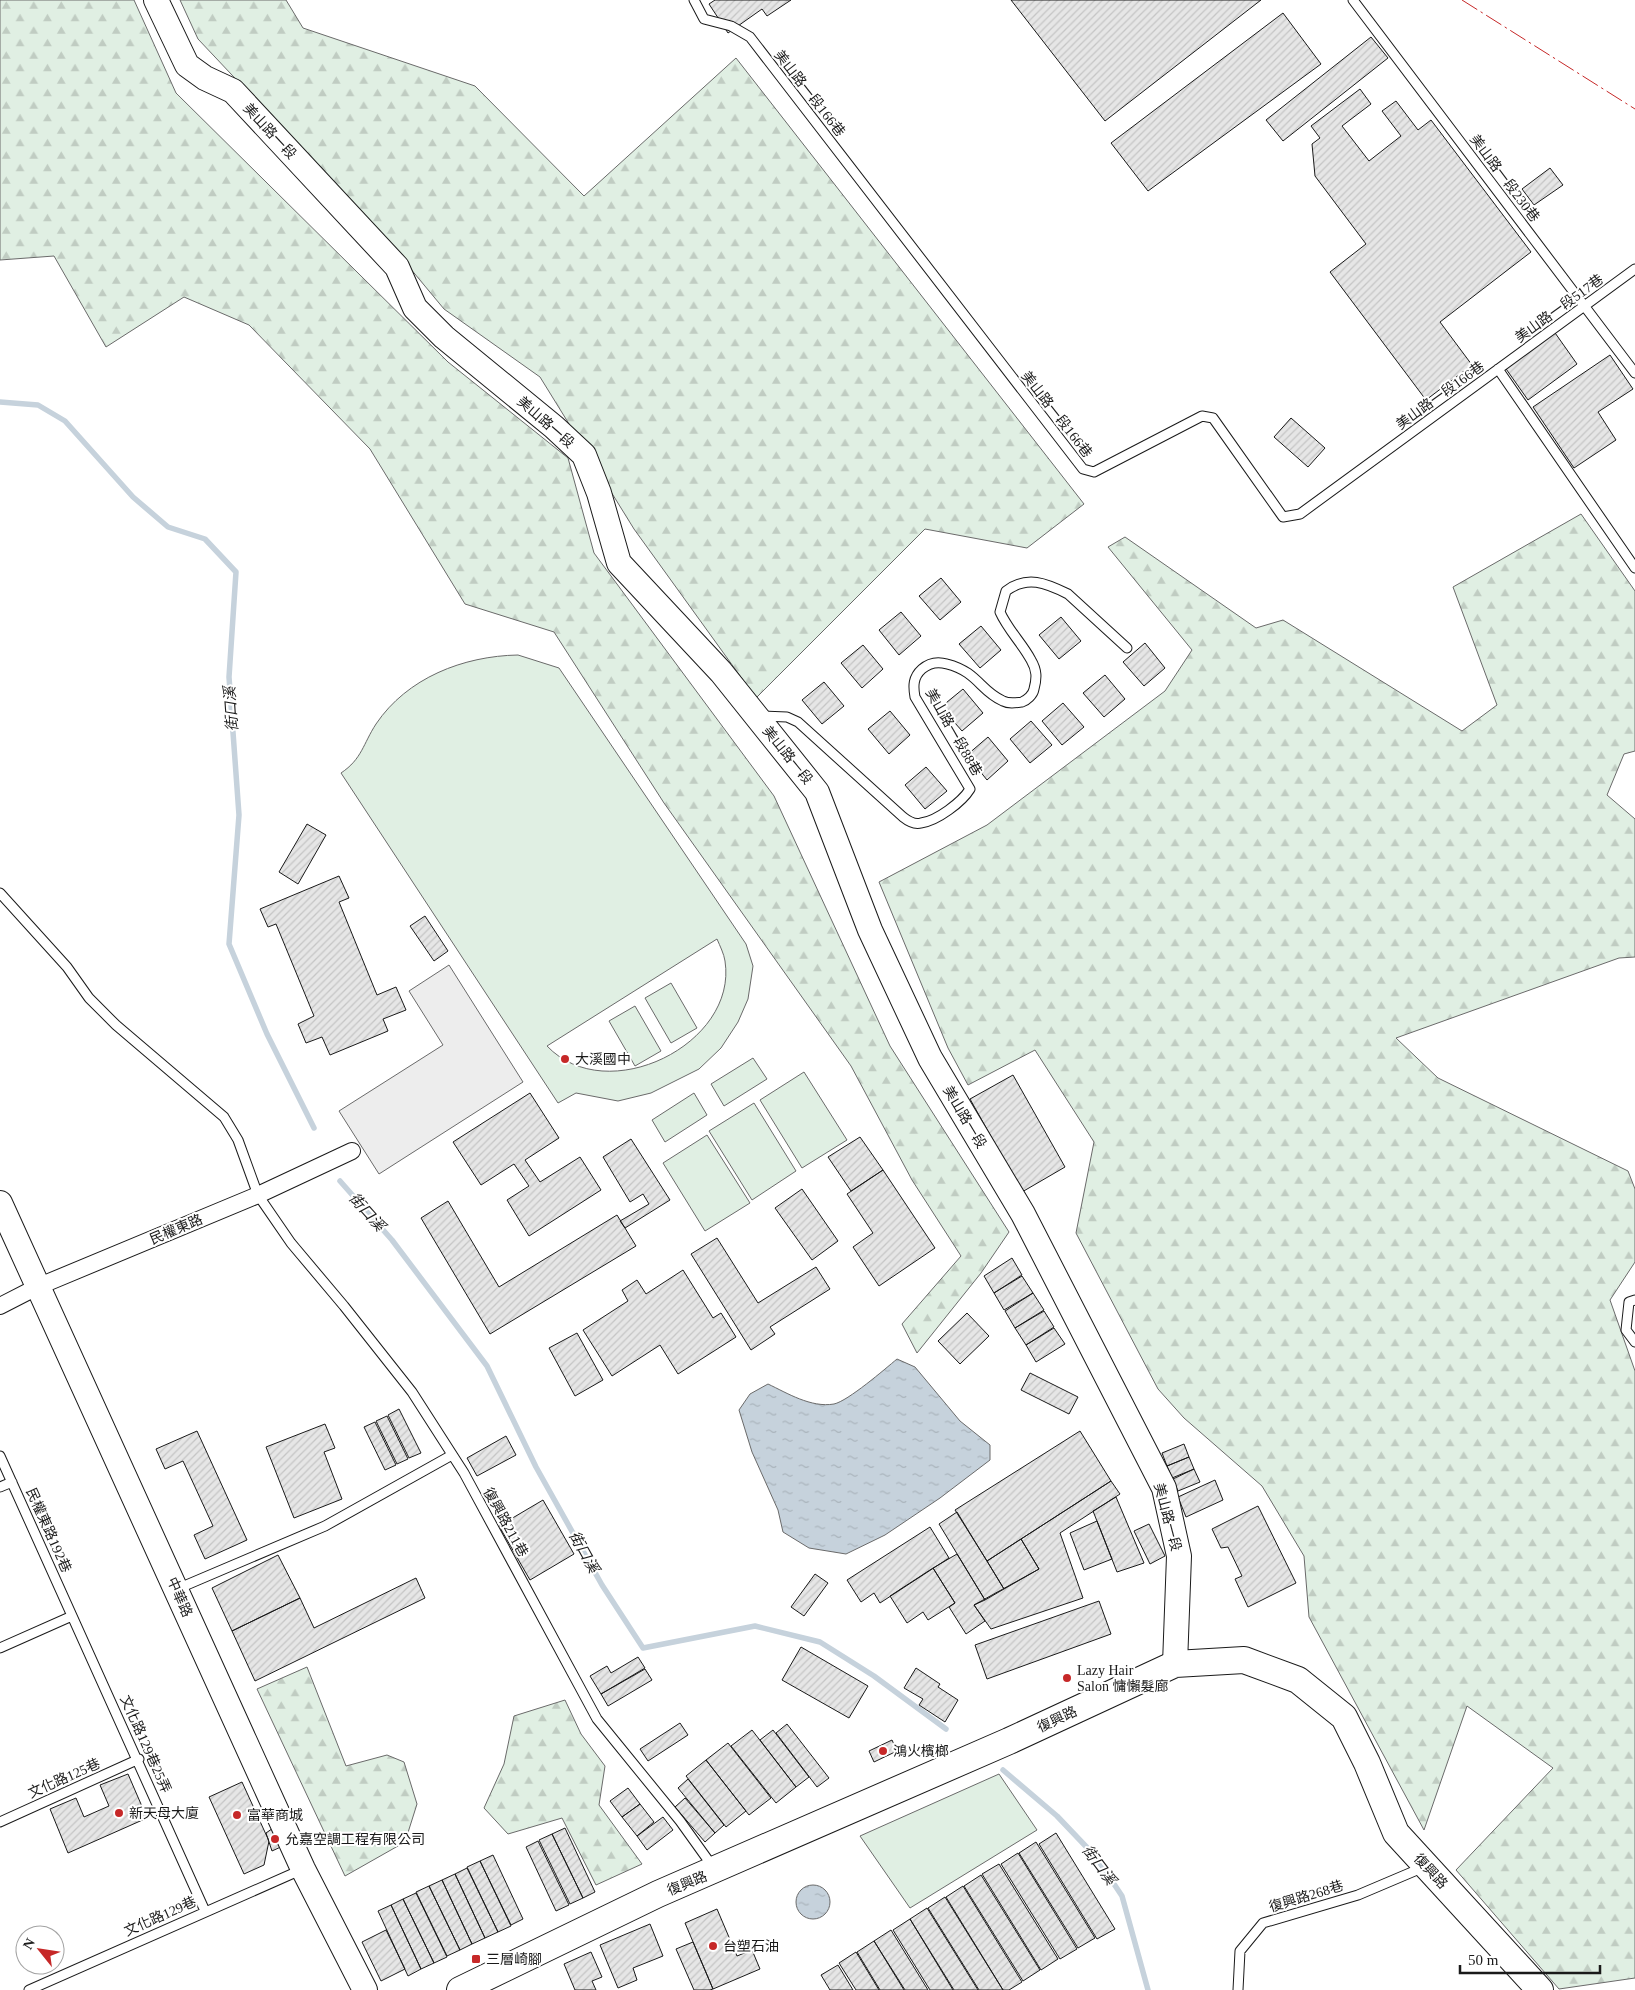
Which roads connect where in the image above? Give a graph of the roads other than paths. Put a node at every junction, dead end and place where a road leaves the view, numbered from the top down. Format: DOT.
graph roads {
  1 [pos="156,0"];
  2 [pos="694,0"];
  3 [pos="1353,0"];
  4 [pos="1635,269"];
  5 [pos="1585,307"];
  6 [pos="1498,369"];
  7 [pos="1635,373"];
  8 [pos="1635,568"];
  9 [pos="1127,648"];
  10 [pos="756,716"];
  11 [pos="0,893"];
  12 [pos="352,1151"];
  13 [pos="258,1195"];
  14 [pos="0,1202"];
  15 [pos="37,1287"];
  16 [pos="1635,1300"];
  17 [pos="0,1306"];
  18 [pos="1635,1342"];
  19 [pos="452,1455"];
  20 [pos="0,1456"];
  21 [pos="12,1482"];
  22 [pos="0,1487"];
  23 [pos="177,1589"];
  24 [pos="72,1616"];
  25 [pos="0,1648"];
  26 [pos="1175,1664"];
  27 [pos="139,1760"];
  28 [pos="0,1822"];
  29 [pos="1427,1866"];
  30 [pos="303,1869"];
  31 [pos="715,1871"];
  32 [pos="206,1911"];
  33 [pos="29,1990"];
  34 [pos="365,1990"];
  35 [pos="460,1990"];
  36 [pos="1238,1990"];
  37 [pos="1540,1990"];
  1 -- 10 [label="street, 美山路一段"];
  2 -- 6 [label="lane, 美山路一段166巷"];
  3 -- 5 [label="lane, 美山路一段230巷"];
  4 -- 5 [label="lane, 美山路一段517巷"];
  5 -- 6 [label="lane, 美山路一段517巷"];
  5 -- 7 [label="lane, 美山路一段230巷"];
  6 -- 8 [label="lane"];
  9 -- 10 [label="lane, 美山路一段88巷"];
  10 -- 26 [label="street, 美山路一段"];
  11 -- 13 [label="lane, 復興路211巷"];
  12 -- 13 [label="street, 民權東路"];
  13 -- 15 [label="street, 民權東路"];
  13 -- 19 [label="lane, 復興路211巷"];
  14 -- 15 [label="street, 中華路"];
  15 -- 17 [label="street, 民權東路"];
  15 -- 23 [label="street, 中華路"];
  16 -- 18 [label="lane"];
  19 -- 23 [label="lane"];
  19 -- 31 [label="lane, 復興路211巷"];
  20 -- 21 [label="lane, 民權東路192巷"];
  21 -- 22 [label="lane"];
  21 -- 24 [label="lane, 民權東路192巷"];
  23 -- 30 [label="street, 中華路"];
  24 -- 25 [label="lane"];
  24 -- 27 [label="lane, 文化路129巷25弄"];
  26 -- 29 [label="main road, 復興路"];
  26 -- 31 [label="main road, 復興路"];
  27 -- 28 [label="lane, 文化路125巷"];
  27 -- 32 [label="lane, 文化路129巷25弄"];
  29 -- 36 [label="lane, 復興路268巷"];
  29 -- 37 [label="main road, 復興路"];
  30 -- 32 [label="lane, 文化路129巷"];
  30 -- 34 [label="street, 中華路"];
  31 -- 35 [label="main road, 復興路"];
  32 -- 33 [label="lane, 文化路129巷"];
}
